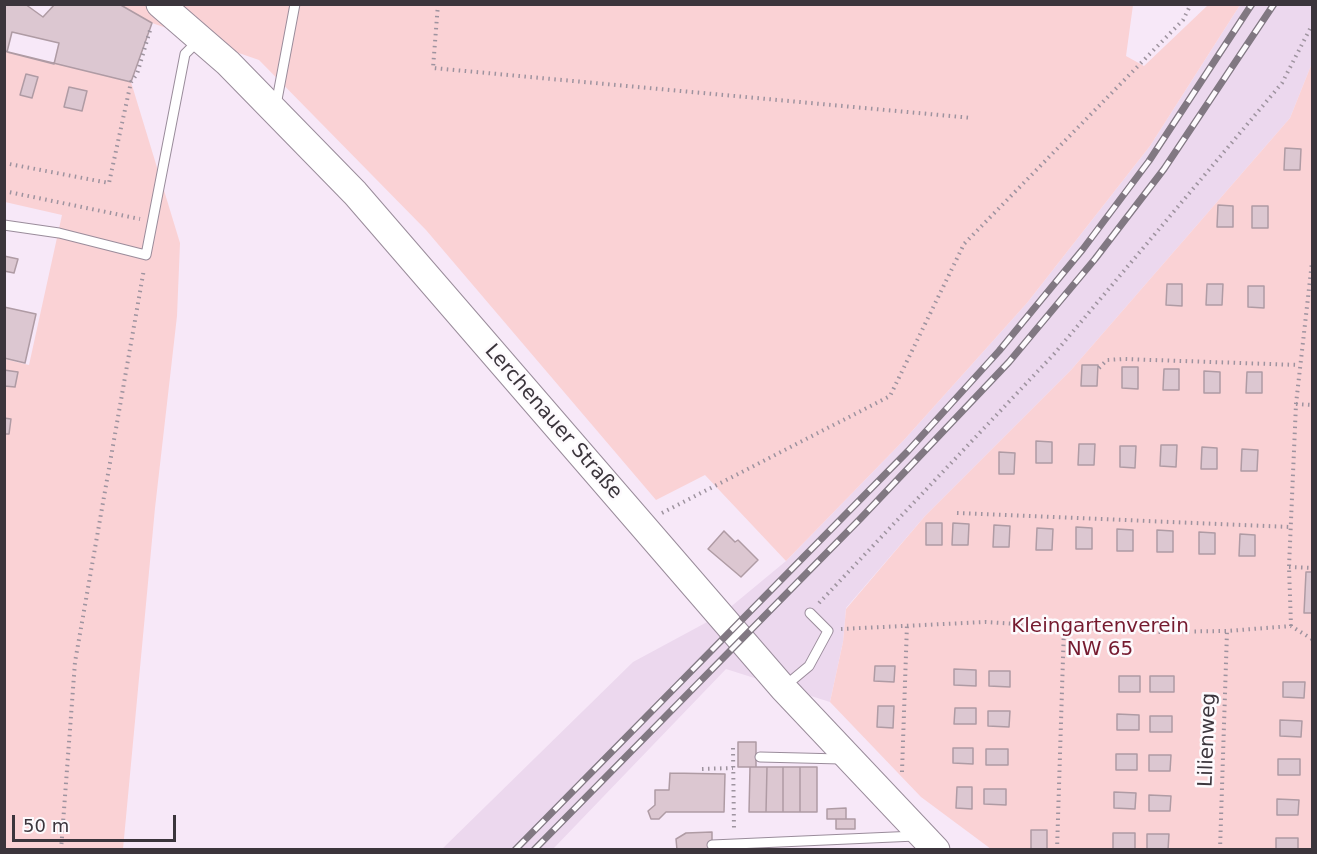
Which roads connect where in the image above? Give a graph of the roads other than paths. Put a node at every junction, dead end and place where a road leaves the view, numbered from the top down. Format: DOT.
graph roads {
  1 [pos="295,4"];
  2 [pos="165,8"];
  3 [pos="201,39"];
  4 [pos="275,111"];
  5 [pos="4,225"];
  6 [pos="810,613"];
  7 [pos="783,688"];
  8 [pos="760,757"];
  9 [pos="850,759"];
  10 [pos="929,843"];
  11 [pos="712,845"];
  1 -- 4 [label="lane"];
  2 -- 3 [label="main road, Lerchenauer Straße"];
  3 -- 4 [label="main road, Lerchenauer Straße"];
  3 -- 5 [label="lane"];
  4 -- 7 [label="main road, Lerchenauer Straße"];
  6 -- 7 [label="lane"];
  7 -- 9 [label="main road, Lerchenauer Straße"];
  8 -- 9 [label="lane"];
  9 -- 10 [label="main road, Lerchenauer Straße"];
  10 -- 11 [label="lane"];
}
